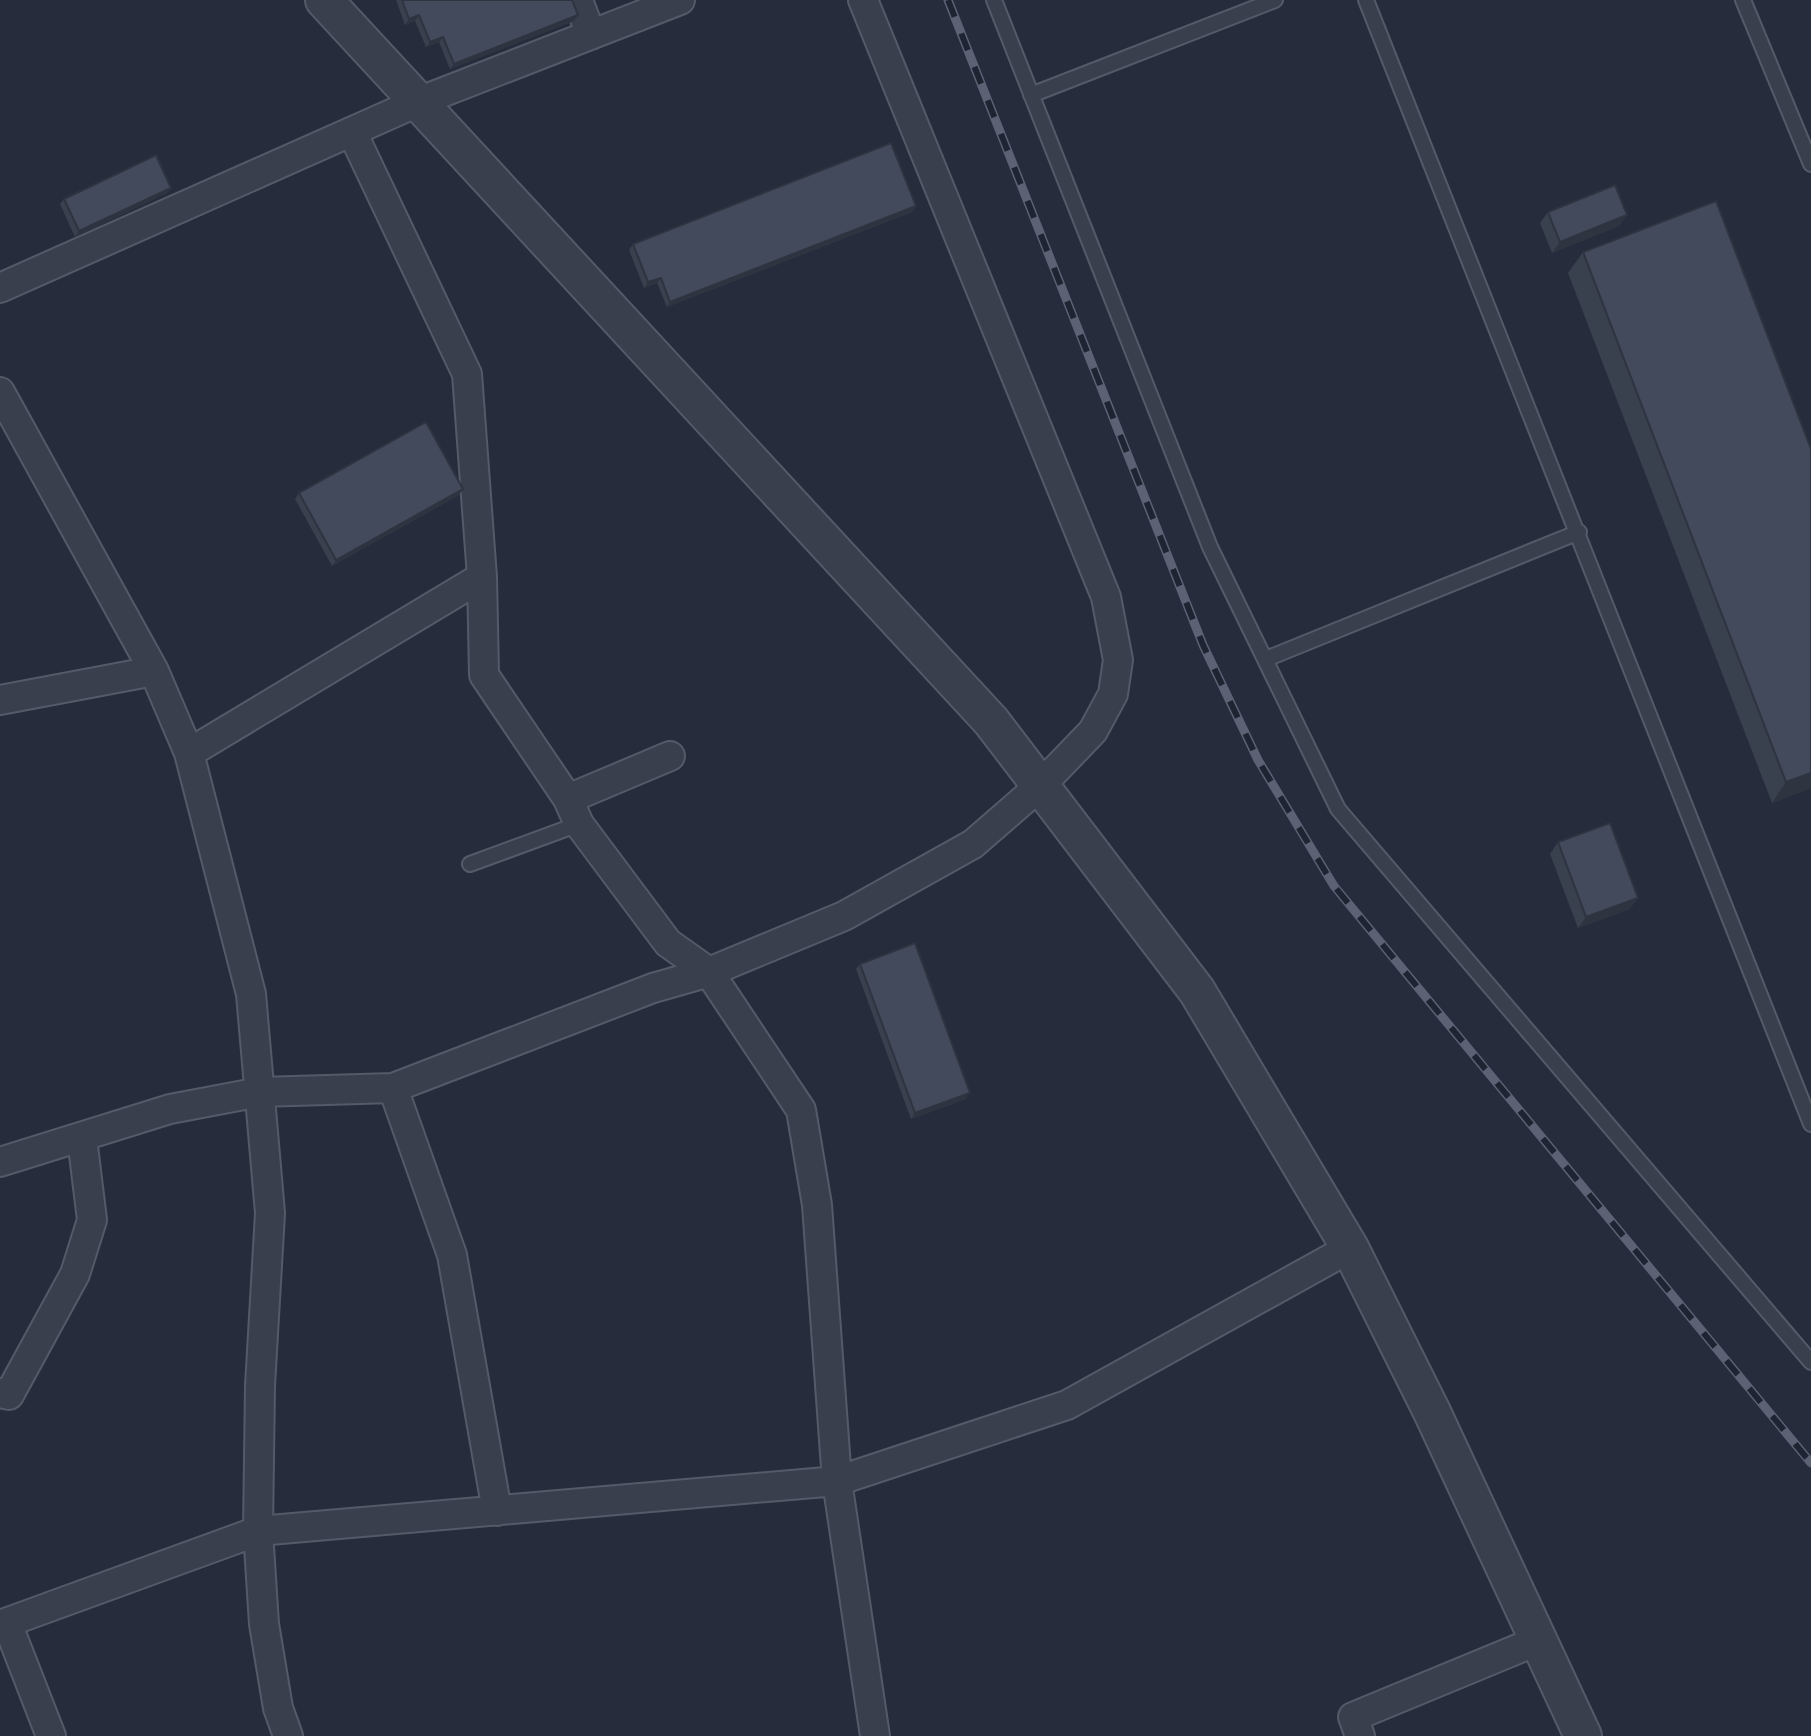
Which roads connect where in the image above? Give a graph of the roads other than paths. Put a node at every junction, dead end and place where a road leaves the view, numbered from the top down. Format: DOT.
graph roads {
  1 [pos="324,0"];
  2 [pos="578,0"];
  3 [pos="680,0"];
  4 [pos="863,0"];
  5 [pos="994,0"];
  6 [pos="1275,0"];
  7 [pos="1366,0"];
  8 [pos="1743,0"];
  9 [pos="591,35"];
  10 [pos="1031,95"];
  11 [pos="418,102"];
  12 [pos="352,132"];
  13 [pos="1811,164"];
  14 [pos="0,288"];
  15 [pos="0,392"];
  16 [pos="1579,532"];
  17 [pos="482,577"];
  18 [pos="1266,659"];
  19 [pos="154,671"];
  20 [pos="0,700"];
  21 [pos="189,753"];
  22 [pos="670,756"];
  23 [pos="1042,784"];
  24 [pos="573,812"];
  25 [pos="470,864"];
  26 [pos="709,972"];
  27 [pos="393,1088"];
  28 [pos="260,1092"];
  29 [pos="1806,1095"];
  30 [pos="1811,1124"];
  31 [pos="82,1138"];
  32 [pos="0,1162"];
  33 [pos="1350,1248"];
  34 [pos="1811,1362"];
  35 [pos="0,1393"];
  36 [pos="837,1481"];
  37 [pos="497,1511"];
  38 [pos="258,1531"];
  39 [pos="4,1624"];
  40 [pos="1537,1641"];
  41 [pos="51,1736"];
  42 [pos="288,1736"];
  43 [pos="875,1736"];
  44 [pos="1360,1736"];
  45 [pos="1583,1736"];
  1 -- 11 [label="street"];
  2 -- 9 [label="street"];
  3 -- 9 [label="street"];
  4 -- 23 [label="street"];
  5 -- 10 [label="lane"];
  6 -- 10 [label="lane"];
  7 -- 16 [label="lane"];
  8 -- 13 [label="lane"];
  9 -- 11 [label="street"];
  10 -- 18 [label="lane"];
  11 -- 12 [label="street"];
  11 -- 23 [label="street"];
  12 -- 14 [label="street"];
  12 -- 17 [label="street"];
  15 -- 19 [label="street"];
  16 -- 18 [label="lane"];
  16 -- 29 [label="lane"];
  17 -- 21 [label="street"];
  17 -- 24 [label="street"];
  18 -- 34 [label="lane"];
  19 -- 20 [label="street"];
  19 -- 21 [label="street"];
  21 -- 28 [label="street"];
  22 -- 24 [label="street"];
  23 -- 26 [label="street"];
  23 -- 33 [label="street"];
  24 -- 25 [label="lane"];
  24 -- 26 [label="street"];
  26 -- 27 [label="street"];
  26 -- 36 [label="street"];
  27 -- 28 [label="street"];
  27 -- 37 [label="street"];
  28 -- 31 [label="street"];
  28 -- 38 [label="street"];
  29 -- 30 [label="lane"];
  31 -- 32 [label="street"];
  31 -- 35 [label="street"];
  33 -- 36 [label="street"];
  33 -- 40 [label="street"];
  36 -- 37 [label="street"];
  36 -- 43 [label="street"];
  37 -- 38 [label="street"];
  38 -- 39 [label="street"];
  38 -- 42 [label="street"];
  39 -- 41 [label="street"];
  40 -- 44 [label="street"];
  40 -- 45 [label="street"];
}
